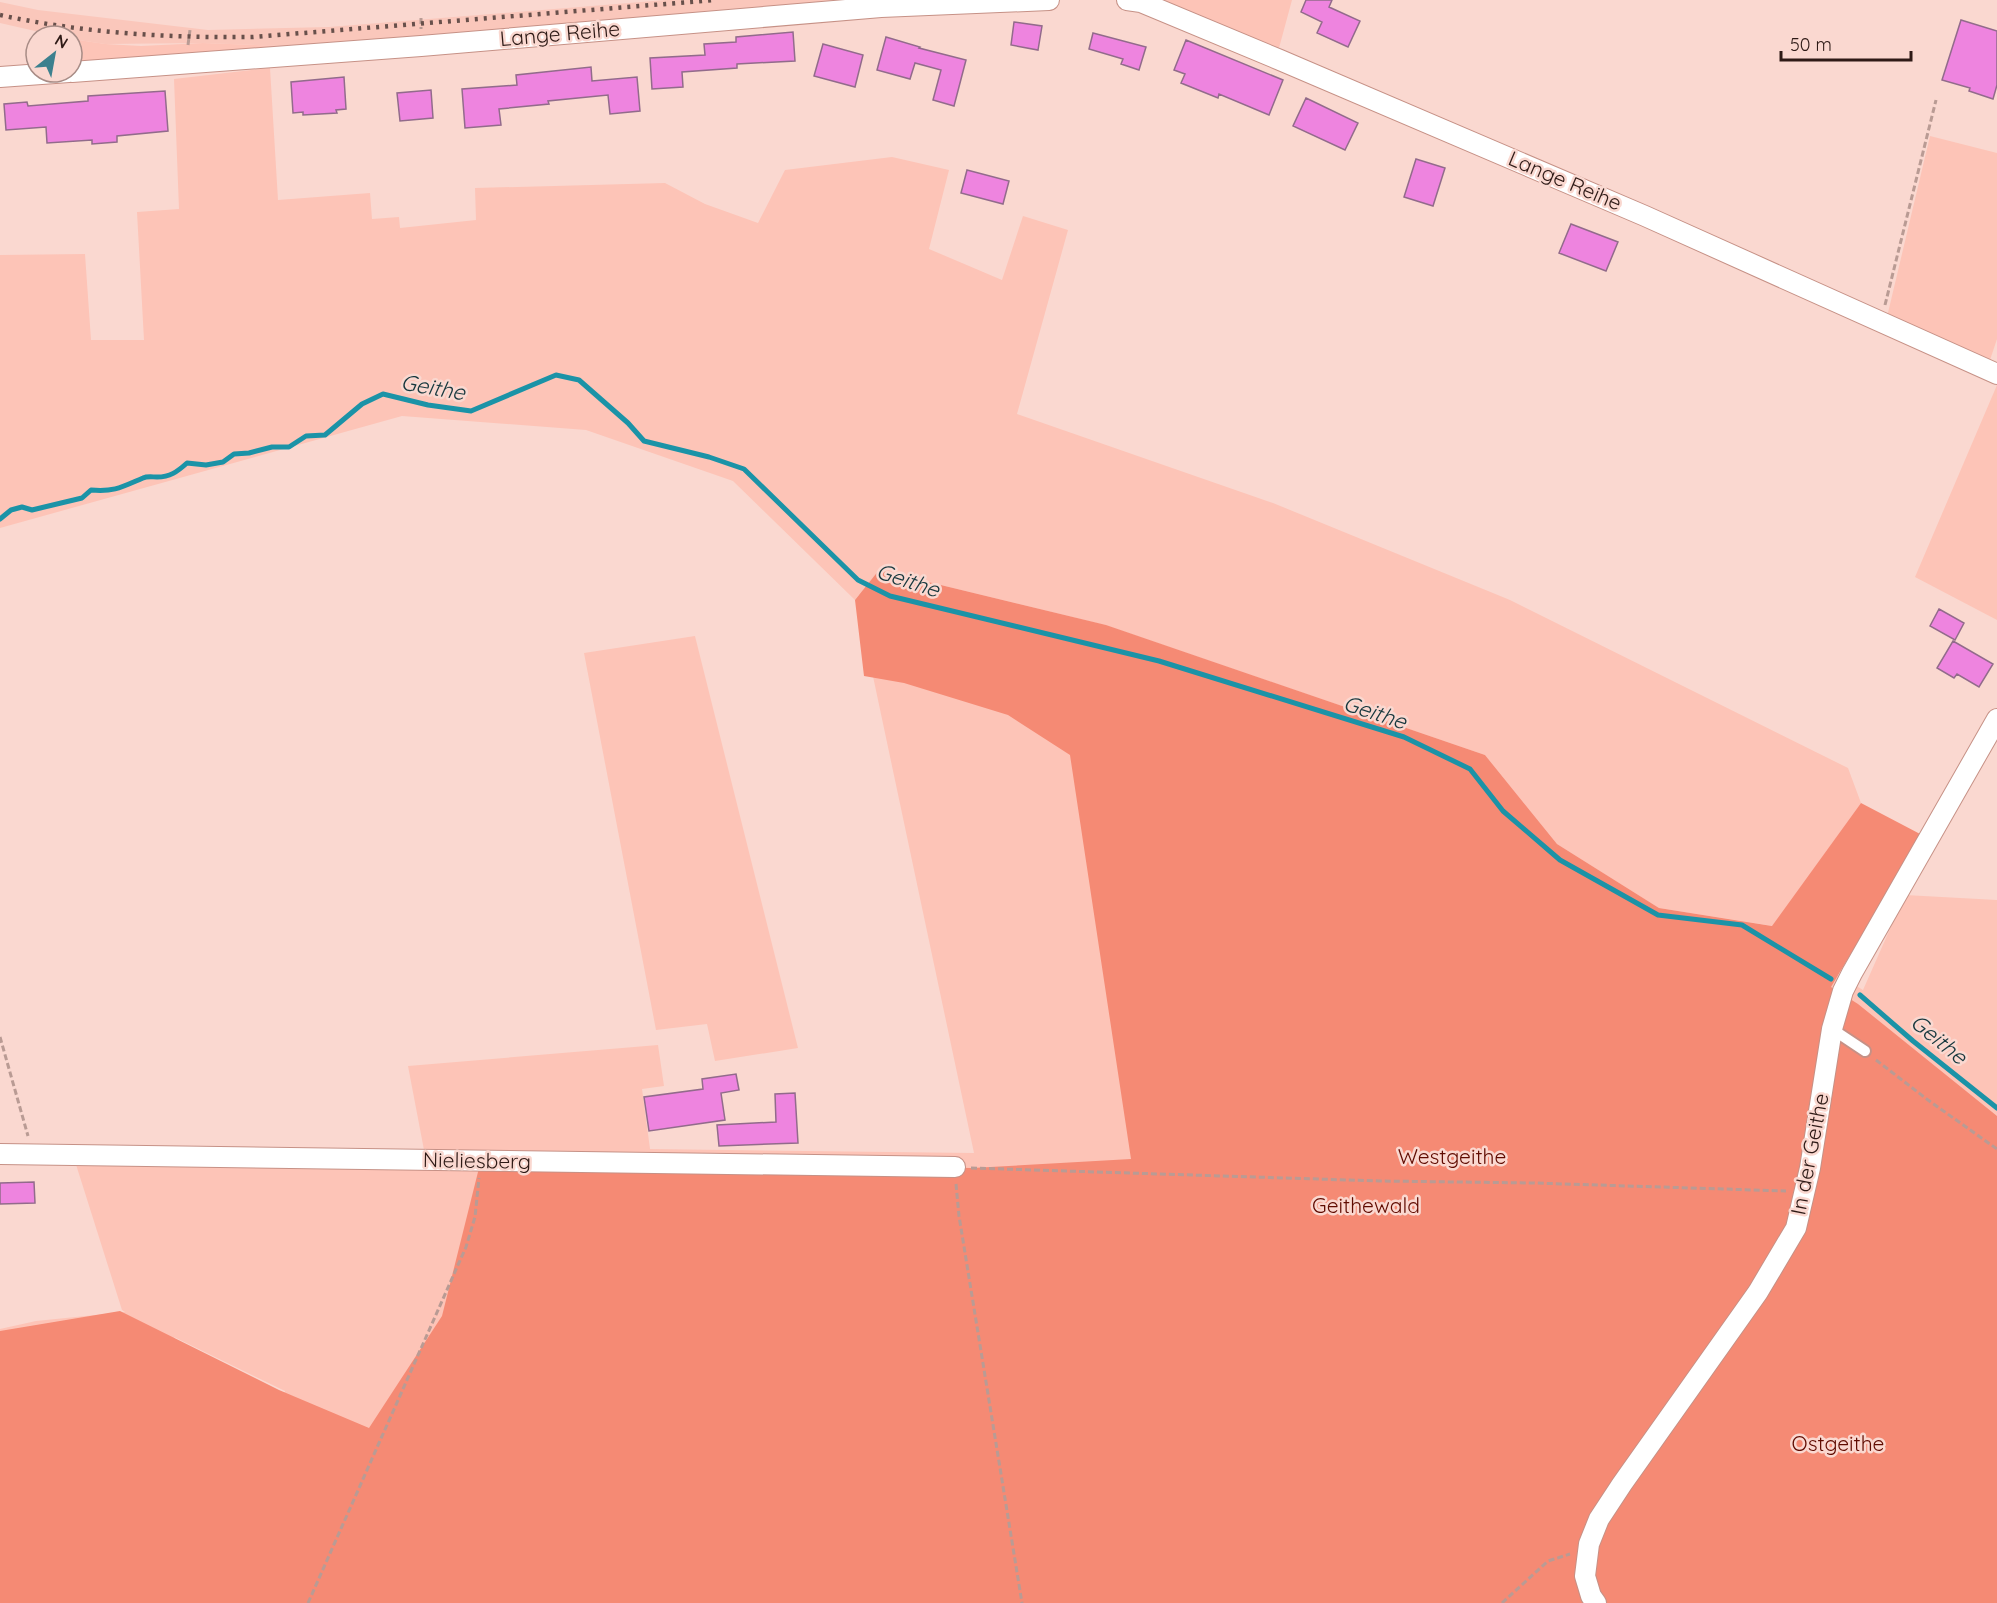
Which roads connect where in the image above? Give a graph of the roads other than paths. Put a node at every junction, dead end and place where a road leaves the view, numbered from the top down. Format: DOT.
graph roads {
  1 [pos="1049,0"];
  2 [pos="1127,0"];
  3 [pos="881,4"];
  4 [pos="84,71"];
  5 [pos="24,75"];
  6 [pos="0,77"];
  7 [pos="1997,374"];
  8 [pos="1997,719"];
  9 [pos="1832,1029"];
  10 [pos="1865,1051"];
  11 [pos="0,1154"];
  12 [pos="955,1167"];
  13 [pos="1596,1603"];
  1 -- 3 [label="street, Lange Reihe"];
  2 -- 7 [label="street, Lange Reihe"];
  3 -- 4 [label="street, Lange Reihe"];
  5 -- 6 [label="street, Lange Reihe"];
  8 -- 9 [label="street, In der Geithe"];
  9 -- 10 [label="lane"];
  9 -- 13 [label="street, In der Geithe"];
  11 -- 12 [label="street, Nieliesberg"];
}
